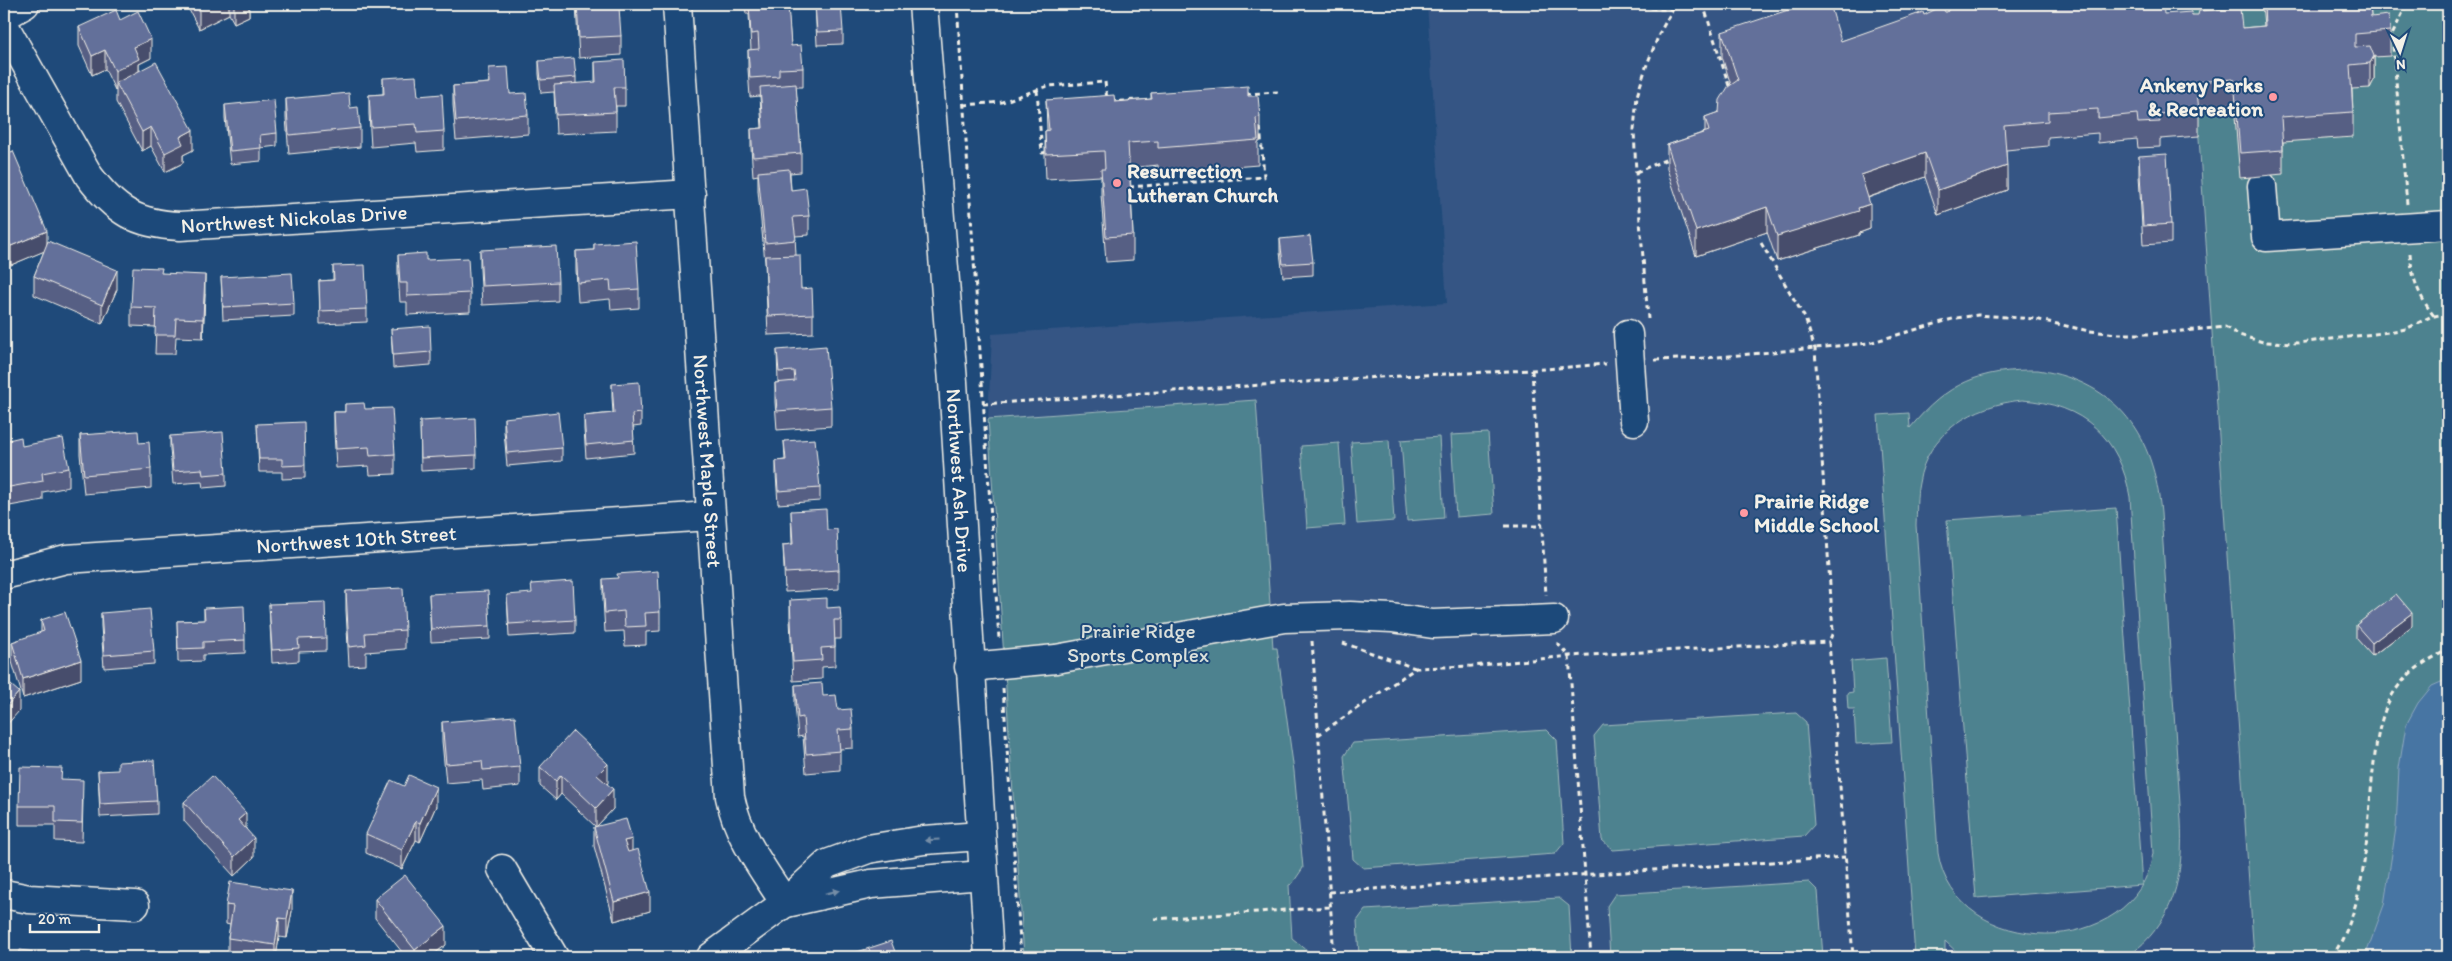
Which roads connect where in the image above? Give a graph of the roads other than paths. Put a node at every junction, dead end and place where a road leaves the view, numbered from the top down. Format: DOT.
graph roads {
  1 [pos="25,4"];
  2 [pos="677,4"];
  3 [pos="923,4"];
  4 [pos="4,16"];
  5 [pos="4,26"];
  6 [pos="2262,186"];
  7 [pos="691,194"];
  8 [pos="2448,225"];
  9 [pos="1638,328"];
  10 [pos="1634,422"];
  11 [pos="710,516"];
  12 [pos="4,575"];
  13 [pos="1551,619"];
  14 [pos="969,667"];
  15 [pos="981,836"];
  16 [pos="502,869"];
  17 [pos="983,875"];
  18 [pos="4,894"];
  19 [pos="785,903"];
  20 [pos="135,906"];
  21 [pos="554,957"];
  22 [pos="711,957"];
  23 [pos="989,957"];
  1 -- 4 [label="street"];
  2 -- 7 [label="street, Northwest Maple Street"];
  3 -- 14 [label="street, Northwest Ash Drive"];
  5 -- 7 [label="street, Northwest Nickolas Drive"];
  6 -- 8 [label="street"];
  7 -- 11 [label="street, Northwest Maple Street"];
  9 -- 10 [label="street"];
  11 -- 12 [label="street, Northwest 10th Street"];
  11 -- 19 [label="street, Northwest Maple Street"];
  13 -- 14 [label="street"];
  14 -- 15 [label="street, Northwest Ash Drive"];
  15 -- 17 [label="street, Northwest Ash Drive"];
  15 -- 19 [label="street, one-way"];
  16 -- 21 [label="street"];
  19 -- 17 [label="street, one-way"];
  17 -- 23 [label="street, Northwest Ash Drive"];
  18 -- 20 [label="street"];
  19 -- 22 [label="street"];
}
